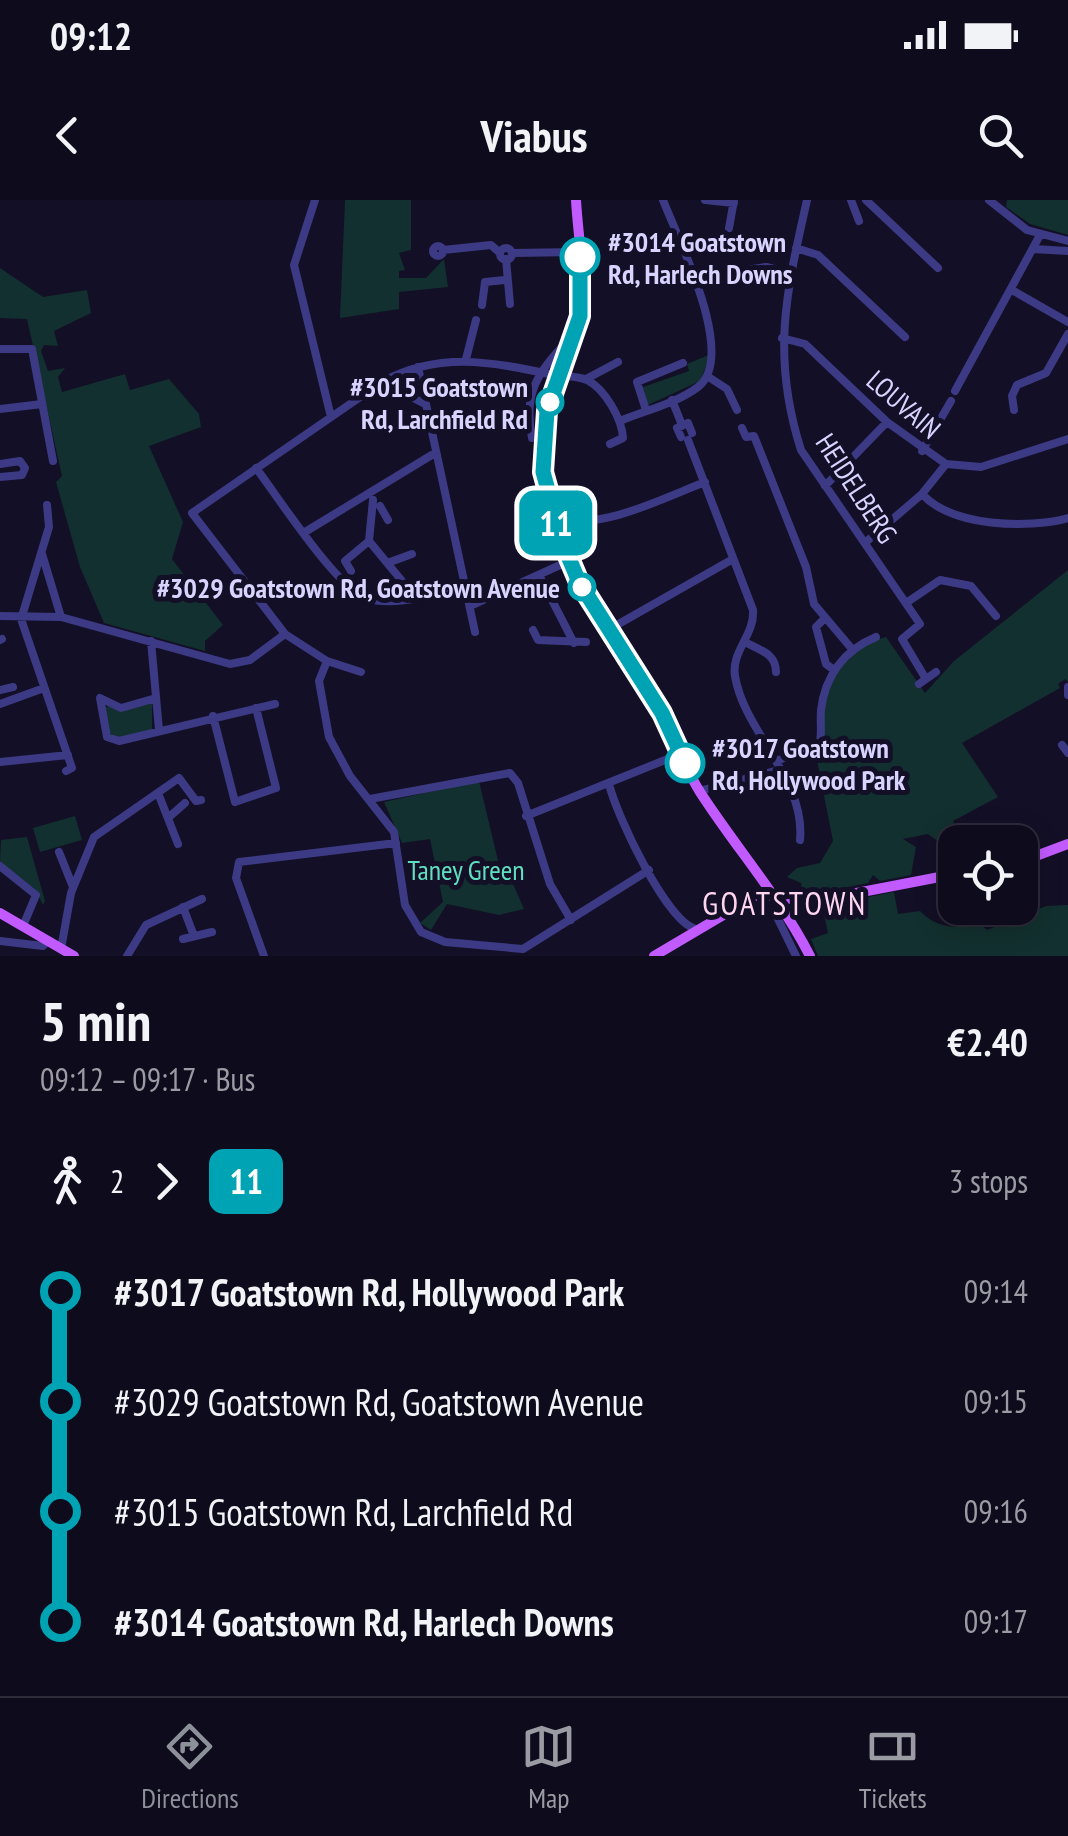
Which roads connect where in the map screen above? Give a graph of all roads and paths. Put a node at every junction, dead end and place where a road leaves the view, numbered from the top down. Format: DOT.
graph roads {
  1 [pos="316,200"];
  2 [pos="576,200"];
  3 [pos="663,200"];
  4 [pos="705,200"];
  5 [pos="807,200"];
  6 [pos="851,200"];
  7 [pos="866,200"];
  8 [pos="989,200"];
  9 [pos="734,201"];
  10 [pos="859,221"];
  11 [pos="729,228"];
  12 [pos="1040,235"];
  13 [pos="677,238"];
  14 [pos="1068,241"];
  15 [pos="796,248"];
  16 [pos="1034,249"];
  17 [pos="642,250"];
  18 [pos="428,252"];
  19 [pos="579,252"];
  20 [pos="1068,252"];
  21 [pos="506,255"];
  22 [pos="938,268"];
  23 [pos="733,272"];
  24 [pos="791,273"];
  25 [pos="505,280"];
  26 [pos="1012,290"];
  27 [pos="510,304"];
  28 [pos="482,305"];
  29 [pos="476,320"];
  30 [pos="1068,322"];
  31 [pos="1068,334"];
  32 [pos="906,337"];
  33 [pos="782,338"];
  34 [pos="561,348"];
  35 [pos="0,349"];
  36 [pos="466,359"];
  37 [pos="618,362"];
  38 [pos="683,363"];
  39 [pos="418,367"];
  40 [pos="540,370"];
  41 [pos="559,374"];
  42 [pos="707,376"];
  43 [pos="586,379"];
  44 [pos="382,382"];
  45 [pos="955,392"];
  46 [pos="672,400"];
  47 [pos="951,401"];
  48 [pos="42,404"];
  49 [pos="425,404"];
  50 [pos="0,410"];
  51 [pos="646,410"];
  52 [pos="737,410"];
  53 [pos="1014,410"];
  54 [pos="334,414"];
  55 [pos="620,421"];
  56 [pos="887,422"];
  57 [pos="742,428"];
  58 [pos="532,438"];
  59 [pos="1068,439"];
  60 [pos="610,444"];
  61 [pos="922,451"];
  62 [pos="435,453"];
  63 [pos="52,461"];
  64 [pos="0,464"];
  65 [pos="946,464"];
  66 [pos="256,468"];
  67 [pos="0,478"];
  68 [pos="705,482"];
  69 [pos="825,486"];
  70 [pos="922,494"];
  71 [pos="48,505"];
  72 [pos="192,514"];
  73 [pos="1068,518"];
  74 [pos="180,520"];
  75 [pos="388,520"];
  76 [pos="556,521"];
  77 [pos="305,532"];
  78 [pos="369,541"];
  79 [pos="866,542"];
  80 [pos="42,552"];
  81 [pos="412,554"];
  82 [pos="733,559"];
  83 [pos="569,561"];
  84 [pos="390,562"];
  85 [pos="351,572"];
  86 [pos="540,577"];
  87 [pos="402,580"];
  88 [pos="465,587"];
  89 [pos="906,603"];
  90 [pos="470,606"];
  91 [pos="0,616"];
  92 [pos="21,616"];
  93 [pos="62,617"];
  94 [pos="995,617"];
  95 [pos="822,620"];
  96 [pos="533,630"];
  97 [pos="608,630"];
  98 [pos="476,632"];
  99 [pos="284,634"];
  100 [pos="876,638"];
  101 [pos="902,638"];
  102 [pos="151,641"];
  103 [pos="586,642"];
  104 [pos="745,642"];
  105 [pos="574,643"];
  106 [pos="892,644"];
  107 [pos="852,650"];
  108 [pos="327,661"];
  109 [pos="834,670"];
  110 [pos="361,672"];
  111 [pos="776,672"];
  112 [pos="936,672"];
  113 [pos="13,687"];
  114 [pos="44,688"];
  115 [pos="0,690"];
  116 [pos="156,698"];
  117 [pos="0,704"];
  118 [pos="275,704"];
  119 [pos="256,708"];
  120 [pos="213,716"];
  121 [pos="159,730"];
  122 [pos="680,754"];
  123 [pos="68,755"];
  124 [pos="0,762"];
  125 [pos="778,765"];
  126 [pos="66,771"];
  127 [pos="609,784"];
  128 [pos="700,791"];
  129 [pos="158,793"];
  130 [pos="370,799"];
  131 [pos="201,800"];
  132 [pos="185,803"];
  133 [pos="526,816"];
  134 [pos="168,818"];
  135 [pos="800,840"];
  136 [pos="178,844"];
  137 [pos="396,844"];
  138 [pos="1068,844"];
  139 [pos="59,852"];
  140 [pos="1038,855"];
  141 [pos="0,866"];
  142 [pos="649,870"];
  143 [pos="758,874"];
  144 [pos="938,877"];
  145 [pos="73,888"];
  146 [pos="775,897"];
  147 [pos="202,899"];
  148 [pos="740,901"];
  149 [pos="817,901"];
  150 [pos="183,907"];
  151 [pos="0,913"];
  152 [pos="776,915"];
  153 [pos="572,920"];
  154 [pos="23,926"];
  155 [pos="696,929"];
  156 [pos="791,929"];
  157 [pos="212,932"];
  158 [pos="194,936"];
  159 [pos="183,939"];
  160 [pos="48,941"];
  161 [pos="0,942"];
  162 [pos="62,948"];
  163 [pos="74,956"];
  164 [pos="126,956"];
  165 [pos="264,956"];
  166 [pos="654,956"];
  167 [pos="796,956"];
  168 [pos="810,956"];
  1 -- 54 [label="street"];
  2 -- 19 [label="main road"];
  3 -- 13 [label="street"];
  4 -- 9 [label="street"];
  5 -- 15 [label="street, HEIDELBERG"];
  6 -- 10 [label="street"];
  7 -- 22 [label="street"];
  8 -- 12 [label="street"];
  9 -- 11 [label="street"];
  12 -- 14 [label="street"];
  12 -- 16 [label="street"];
  13 -- 17 [label="street"];
  13 -- 42 [label="street"];
  15 -- 24 [label="street, HEIDELBERG"];
  15 -- 32 [label="street"];
  16 -- 20 [label="street"];
  16 -- 26 [label="street"];
  18 -- 21 [label="street"];
  19 -- 21 [label="street"];
  19 -- 41 [label="main road"];
  21 -- 25 [label="street"];
  23 -- 24 [label="street"];
  24 -- 33 [label="street, HEIDELBERG"];
  25 -- 27 [label="street"];
  25 -- 28 [label="street"];
  26 -- 30 [label="street"];
  26 -- 45 [label="street"];
  29 -- 36 [label="street"];
  31 -- 53 [label="street"];
  33 -- 56 [label="street, LOUVAIN"];
  33 -- 69 [label="street, HEIDELBERG"];
  34 -- 40 [label="street"];
  35 -- 48 [label="street"];
  36 -- 39 [label="street"];
  36 -- 40 [label="street"];
  37 -- 43 [label="street"];
  38 -- 51 [label="street"];
  39 -- 44 [label="street"];
  39 -- 49 [label="street"];
  40 -- 41 [label="street"];
  40 -- 58 [label="street"];
  41 -- 43 [label="street"];
  41 -- 76 [label="main road"];
  42 -- 46 [label="street"];
  42 -- 52 [label="street"];
  43 -- 55 [label="street"];
  44 -- 49 [label="street"];
  44 -- 54 [label="street"];
  46 -- 51 [label="street"];
  46 -- 68 [label="street"];
  47 -- 61 [label="street"];
  48 -- 50 [label="street"];
  48 -- 63 [label="street"];
  49 -- 62 [label="street"];
  51 -- 55 [label="street"];
  54 -- 66 [label="street"];
  55 -- 60 [label="street"];
  56 -- 61 [label="street, LOUVAIN"];
  56 -- 69 [label="street"];
  57 -- 95 [label="street"];
  59 -- 65 [label="street, LOUVAIN"];
  61 -- 65 [label="street, LOUVAIN"];
  62 -- 77 [label="street"];
  62 -- 88 [label="street"];
  64 -- 67 [label="street"];
  65 -- 70 [label="street"];
  66 -- 72 [label="street"];
  66 -- 77 [label="street"];
  68 -- 76 [label="street"];
  68 -- 82 [label="street"];
  69 -- 79 [label="street, HEIDELBERG"];
  70 -- 73 [label="street"];
  70 -- 79 [label="street"];
  71 -- 80 [label="street"];
  72 -- 74 [label="street"];
  72 -- 99 [label="street"];
  75 -- 78 [label="street"];
  76 -- 83 [label="main road"];
  77 -- 88 [label="street"];
  78 -- 84 [label="street"];
  78 -- 85 [label="street"];
  79 -- 89 [label="street, HEIDELBERG"];
  80 -- 92 [label="street"];
  80 -- 93 [label="street"];
  81 -- 84 [label="street"];
  82 -- 97 [label="street"];
  82 -- 104 [label="street"];
  83 -- 86 [label="street"];
  83 -- 97 [label="main road"];
  84 -- 87 [label="street"];
  86 -- 90 [label="street"];
  86 -- 105 [label="street"];
  88 -- 90 [label="street"];
  89 -- 94 [label="street"];
  89 -- 101 [label="street"];
  90 -- 98 [label="street"];
  91 -- 92 [label="street"];
  92 -- 93 [label="street"];
  92 -- 114 [label="street"];
  93 -- 102 [label="street"];
  95 -- 107 [label="street"];
  95 -- 109 [label="street"];
  96 -- 105 [label="street"];
  97 -- 122 [label="main road"];
  99 -- 102 [label="street"];
  99 -- 108 [label="street"];
  100 -- 107 [label="street"];
  101 -- 106 [label="street"];
  101 -- 112 [label="street"];
  102 -- 116 [label="street"];
  103 -- 105 [label="street"];
  104 -- 111 [label="street"];
  104 -- 125 [label="street"];
  107 -- 109 [label="street"];
  108 -- 110 [label="street"];
  108 -- 130 [label="street"];
  109 -- 125 [label="street"];
  113 -- 115 [label="street"];
  114 -- 117 [label="street"];
  114 -- 123 [label="street"];
  116 -- 121 [label="street"];
  116 -- 121 [label="street"];
  118 -- 119 [label="street"];
  119 -- 120 [label="street"];
  119 -- 120 [label="street"];
  120 -- 121 [label="street"];
  122 -- 127 [label="street"];
  122 -- 128 [label="main road"];
  123 -- 124 [label="street"];
  123 -- 126 [label="street"];
  125 -- 128 [label="street"];
  125 -- 135 [label="street"];
  127 -- 133 [label="street"];
  127 -- 142 [label="street"];
  128 -- 143 [label="main road"];
  129 -- 131 [label="street"];
  129 -- 134 [label="street"];
  129 -- 145 [label="street"];
  130 -- 133 [label="street"];
  130 -- 137 [label="street"];
  132 -- 134 [label="street"];
  133 -- 153 [label="street"];
  134 -- 136 [label="street"];
  137 -- 153 [label="street"];
  137 -- 165 [label="street"];
  138 -- 140 [label="main road"];
  139 -- 145 [label="street"];
  141 -- 154 [label="street"];
  142 -- 153 [label="street"];
  142 -- 155 [label="street"];
  143 -- 146 [label="main road"];
  143 -- 148 [label="main road"];
  144 -- 149 [label="main road"];
  145 -- 162 [label="street"];
  146 -- 148 [label="main road"];
  146 -- 149 [label="main road"];
  146 -- 156 [label="main road"];
  147 -- 150 [label="street"];
  148 -- 155 [label="main road"];
  149 -- 156 [label="main road"];
  150 -- 158 [label="street"];
  150 -- 164 [label="street"];
  151 -- 154 [label="main road"];
  152 -- 156 [label="street"];
  154 -- 160 [label="main road"];
  155 -- 166 [label="main road"];
  156 -- 167 [label="street"];
  156 -- 168 [label="main road"];
  157 -- 158 [label="street"];
  158 -- 159 [label="street"];
  160 -- 161 [label="street"];
  160 -- 162 [label="main road"];
  162 -- 163 [label="main road"];
}
